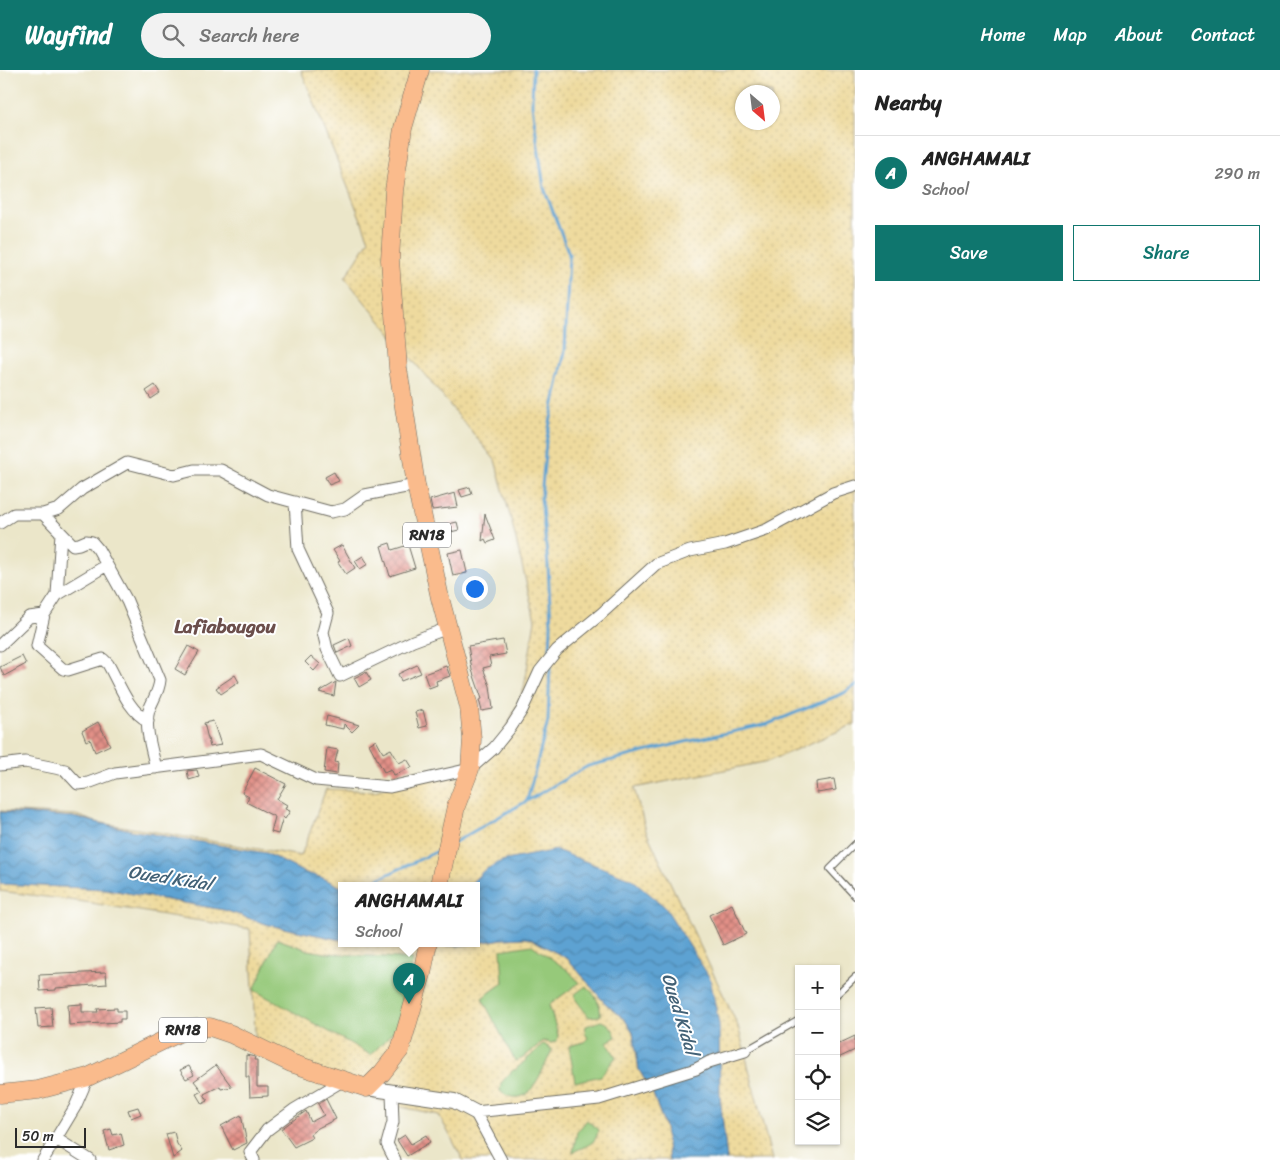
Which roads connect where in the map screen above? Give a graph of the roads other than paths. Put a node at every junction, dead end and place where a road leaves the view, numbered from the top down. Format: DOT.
graph roads {
  1 [pos="420,70"];
  2 [pos="416,485"];
  3 [pos="855,486"];
  4 [pos="295,502"];
  5 [pos="43,514"];
  6 [pos="0,523"];
  7 [pos="61,533"];
  8 [pos="107,565"];
  9 [pos="57,595"];
  10 [pos="44,615"];
  11 [pos="448,628"];
  12 [pos="0,645"];
  13 [pos="148,721"];
  14 [pos="0,765"];
  15 [pos="156,768"];
  16 [pos="470,769"];
  17 [pos="855,844"];
  18 [pos="440,882"];
  19 [pos="855,896"];
  20 [pos="427,947"];
  21 [pos="855,977"];
  22 [pos="840,990"];
  23 [pos="795,1022"];
  24 [pos="745,1051"];
  25 [pos="88,1077"];
  26 [pos="344,1080"];
  27 [pos="368,1088"];
  28 [pos="392,1093"];
  29 [pos="0,1094"];
  30 [pos="475,1112"];
  31 [pos="55,1138"];
  32 [pos="252,1156"];
  33 [pos="43,1160"];
  34 [pos="90,1160"];
  35 [pos="241,1160"];
  36 [pos="395,1160"];
  37 [pos="501,1160"];
  1 -- 2 [label="main road, RN18"];
  2 -- 4 [label="street"];
  2 -- 11 [label="main road, RN18"];
  3 -- 16 [label="street"];
  4 -- 5 [label="street"];
  4 -- 11 [label="street"];
  5 -- 6 [label="street"];
  5 -- 7 [label="street"];
  7 -- 8 [label="street"];
  7 -- 9 [label="street"];
  8 -- 9 [label="street"];
  8 -- 13 [label="street"];
  9 -- 10 [label="street"];
  10 -- 12 [label="street"];
  10 -- 13 [label="street"];
  11 -- 16 [label="main road, RN18"];
  13 -- 15 [label="street"];
  14 -- 15 [label="street"];
  15 -- 16 [label="street"];
  16 -- 18 [label="main road, RN18"];
  17 -- 19 [label="lane"];
  20 -- 27 [label="main road"];
  21 -- 22 [label="lane"];
  23 -- 24 [label="lane"];
  24 -- 30 [label="street"];
  25 -- 26 [label="main road, RN18"];
  25 -- 29 [label="main road, RN18"];
  25 -- 31 [label="street"];
  26 -- 27 [label="main road, RN18"];
  26 -- 32 [label="street"];
  27 -- 28 [label="street"];
  28 -- 30 [label="street"];
  28 -- 36 [label="street"];
  30 -- 37 [label="street"];
  31 -- 33 [label="street"];
  31 -- 34 [label="street"];
  32 -- 35 [label="street"];
}
